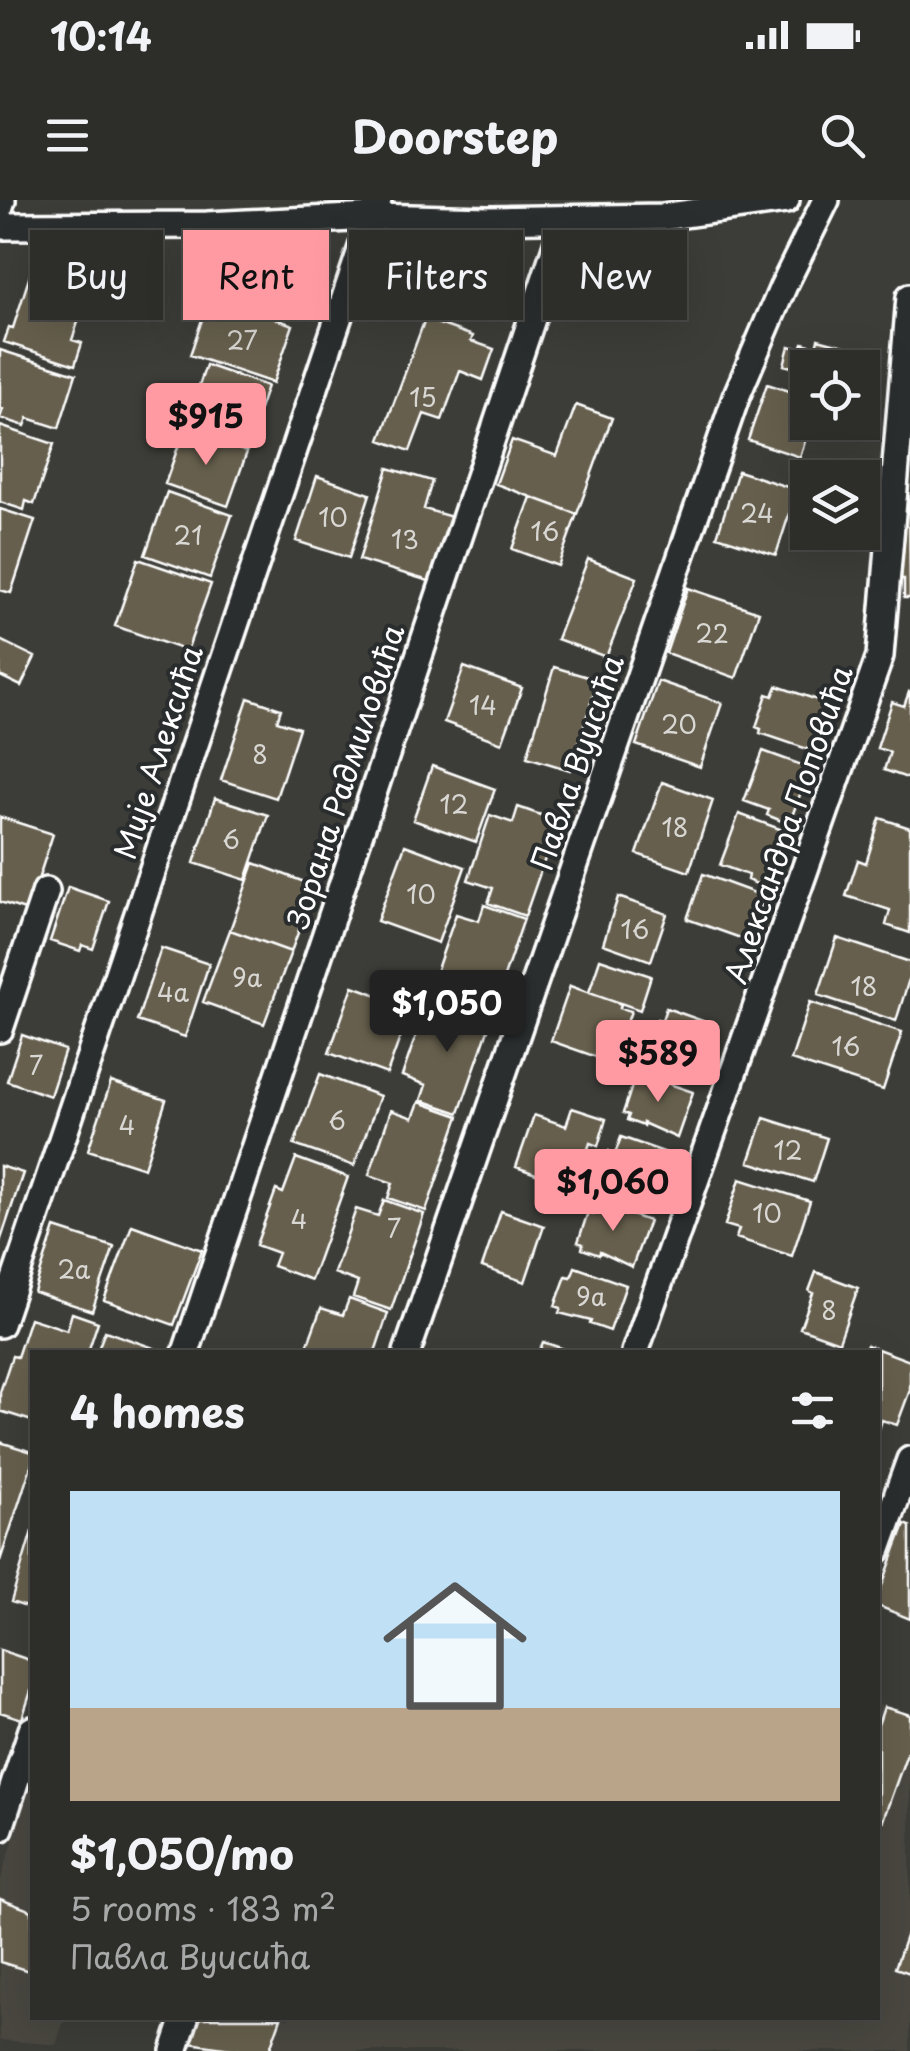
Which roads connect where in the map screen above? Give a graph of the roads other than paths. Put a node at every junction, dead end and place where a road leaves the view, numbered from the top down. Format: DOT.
graph roads {
  1 [pos="786,200"];
  2 [pos="826,200"];
  3 [pos="375,208"];
  4 [pos="565,220"];
  5 [pos="0,226"];
  6 [pos="910,297"];
  7 [pos="46,891"];
  8 [pos="0,1029"];
  9 [pos="0,1324"];
  10 [pos="187,1350"];
  11 [pos="408,1350"];
  12 [pos="636,1350"];
  13 [pos="910,1460"];
  14 [pos="880,1543"];
  15 [pos="30,1736"];
  16 [pos="0,1828"];
  17 [pos="184,2020"];
  18 [pos="174,2051"];
  1 -- 4 [label="street"];
  2 -- 11 [label="street, Павла Вуисића"];
  3 -- 4 [label="street"];
  3 -- 5 [label="street"];
  3 -- 9 [label="street, Мије Алексића"];
  4 -- 10 [label="street, Зорана Радмиловића"];
  6 -- 12 [label="street, Александра Поповића"];
  7 -- 8 [label="street"];
  13 -- 14 [label="street"];
  15 -- 16 [label="street"];
  17 -- 18 [label="street"];
}
